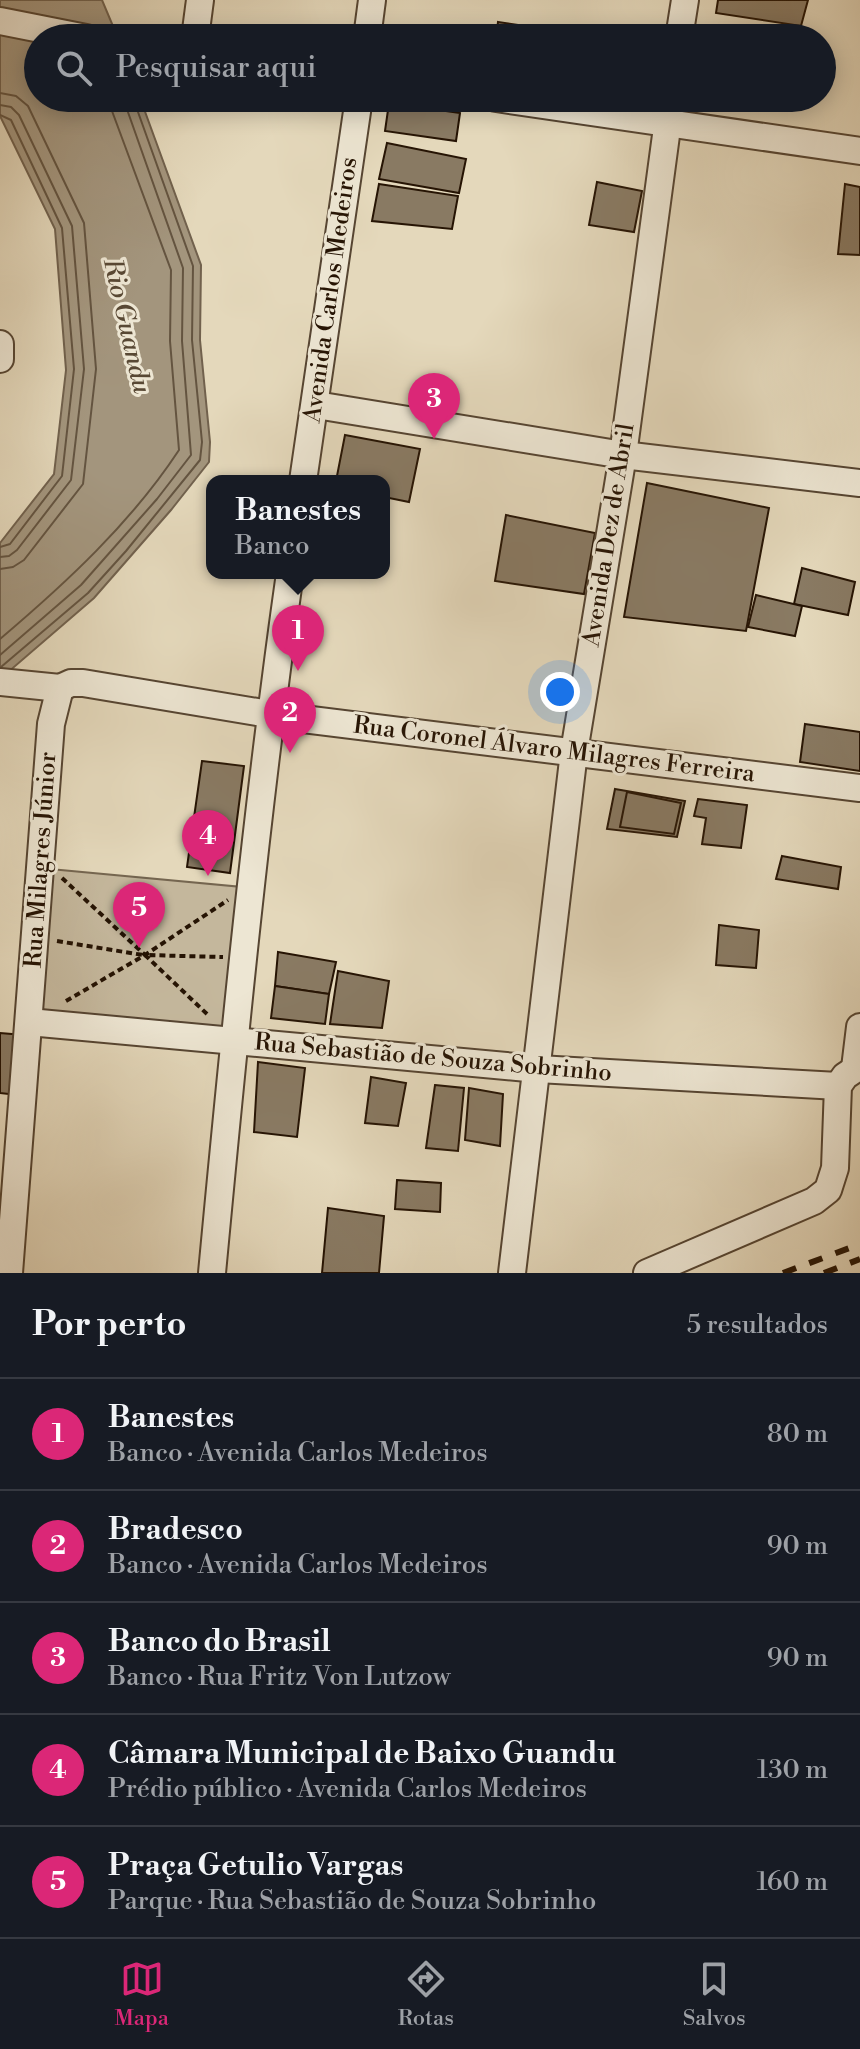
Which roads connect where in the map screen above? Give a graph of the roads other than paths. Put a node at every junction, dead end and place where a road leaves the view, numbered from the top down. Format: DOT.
graph roads {
  1 [pos="200,0"];
  2 [pos="372,0"];
  3 [pos="685,0"];
  4 [pos="0,21"];
  5 [pos="197,24"];
  6 [pos="369,24"];
  7 [pos="681,24"];
  8 [pos="24,26"];
  9 [pos="357,112"];
  10 [pos="585,112"];
  11 [pos="669,112"];
  12 [pos="668,125"];
  13 [pos="860,151"];
  14 [pos="0,347"];
  15 [pos="0,359"];
  16 [pos="316,405"];
  17 [pos="623,455"];
  18 [pos="304,475"];
  19 [pos="860,483"];
  20 [pos="289,579"];
  21 [pos="4,682"];
  22 [pos="60,688"];
  23 [pos="270,714"];
  24 [pos="574,752"];
  25 [pos="860,788"];
  26 [pos="29,1022"];
  27 [pos="860,1027"];
  28 [pos="234,1041"];
  29 [pos="538,1069"];
  30 [pos="851,1074"];
  31 [pos="9,1273"];
  32 [pos="212,1273"];
  33 [pos="512,1273"];
  34 [pos="647,1273"];
  1 -- 5 [label="street"];
  2 -- 6 [label="street"];
  3 -- 7 [label="street"];
  4 -- 8 [label="street"];
  9 -- 16 [label="street, Avenida Carlos Medeiros"];
  10 -- 12 [label="street"];
  11 -- 12 [label="street, Avenida Dez de Abril"];
  12 -- 13 [label="street"];
  12 -- 17 [label="street, Avenida Dez de Abril"];
  14 -- 15 [label="street"];
  16 -- 17 [label="street"];
  16 -- 18 [label="street, Avenida Carlos Medeiros"];
  17 -- 19 [label="street"];
  17 -- 24 [label="street, Avenida Dez de Abril"];
  20 -- 23 [label="street"];
  21 -- 22 [label="street, Rua Coronel Álvaro Milagres Ferreira"];
  22 -- 23 [label="street, Rua Coronel Álvaro Milagres Ferreira"];
  22 -- 26 [label="street, Rua Milagres Júnior"];
  23 -- 24 [label="street, Rua Coronel Álvaro Milagres Ferreira"];
  23 -- 28 [label="street"];
  24 -- 25 [label="street, Rua Coronel Álvaro Milagres Ferreira"];
  24 -- 29 [label="street, Avenida Dez de Abril"];
  26 -- 28 [label="street, Rua Sebastião de Souza Sobrinho"];
  26 -- 31 [label="street, Rua Milagres Júnior"];
  27 -- 30 [label="street"];
  28 -- 29 [label="street, Rua Sebastião de Souza Sobrinho"];
  28 -- 32 [label="street"];
  29 -- 30 [label="street, Rua Sebastião de Souza Sobrinho"];
  29 -- 33 [label="street, Avenida Dez de Abril"];
  30 -- 34 [label="street"];
}
